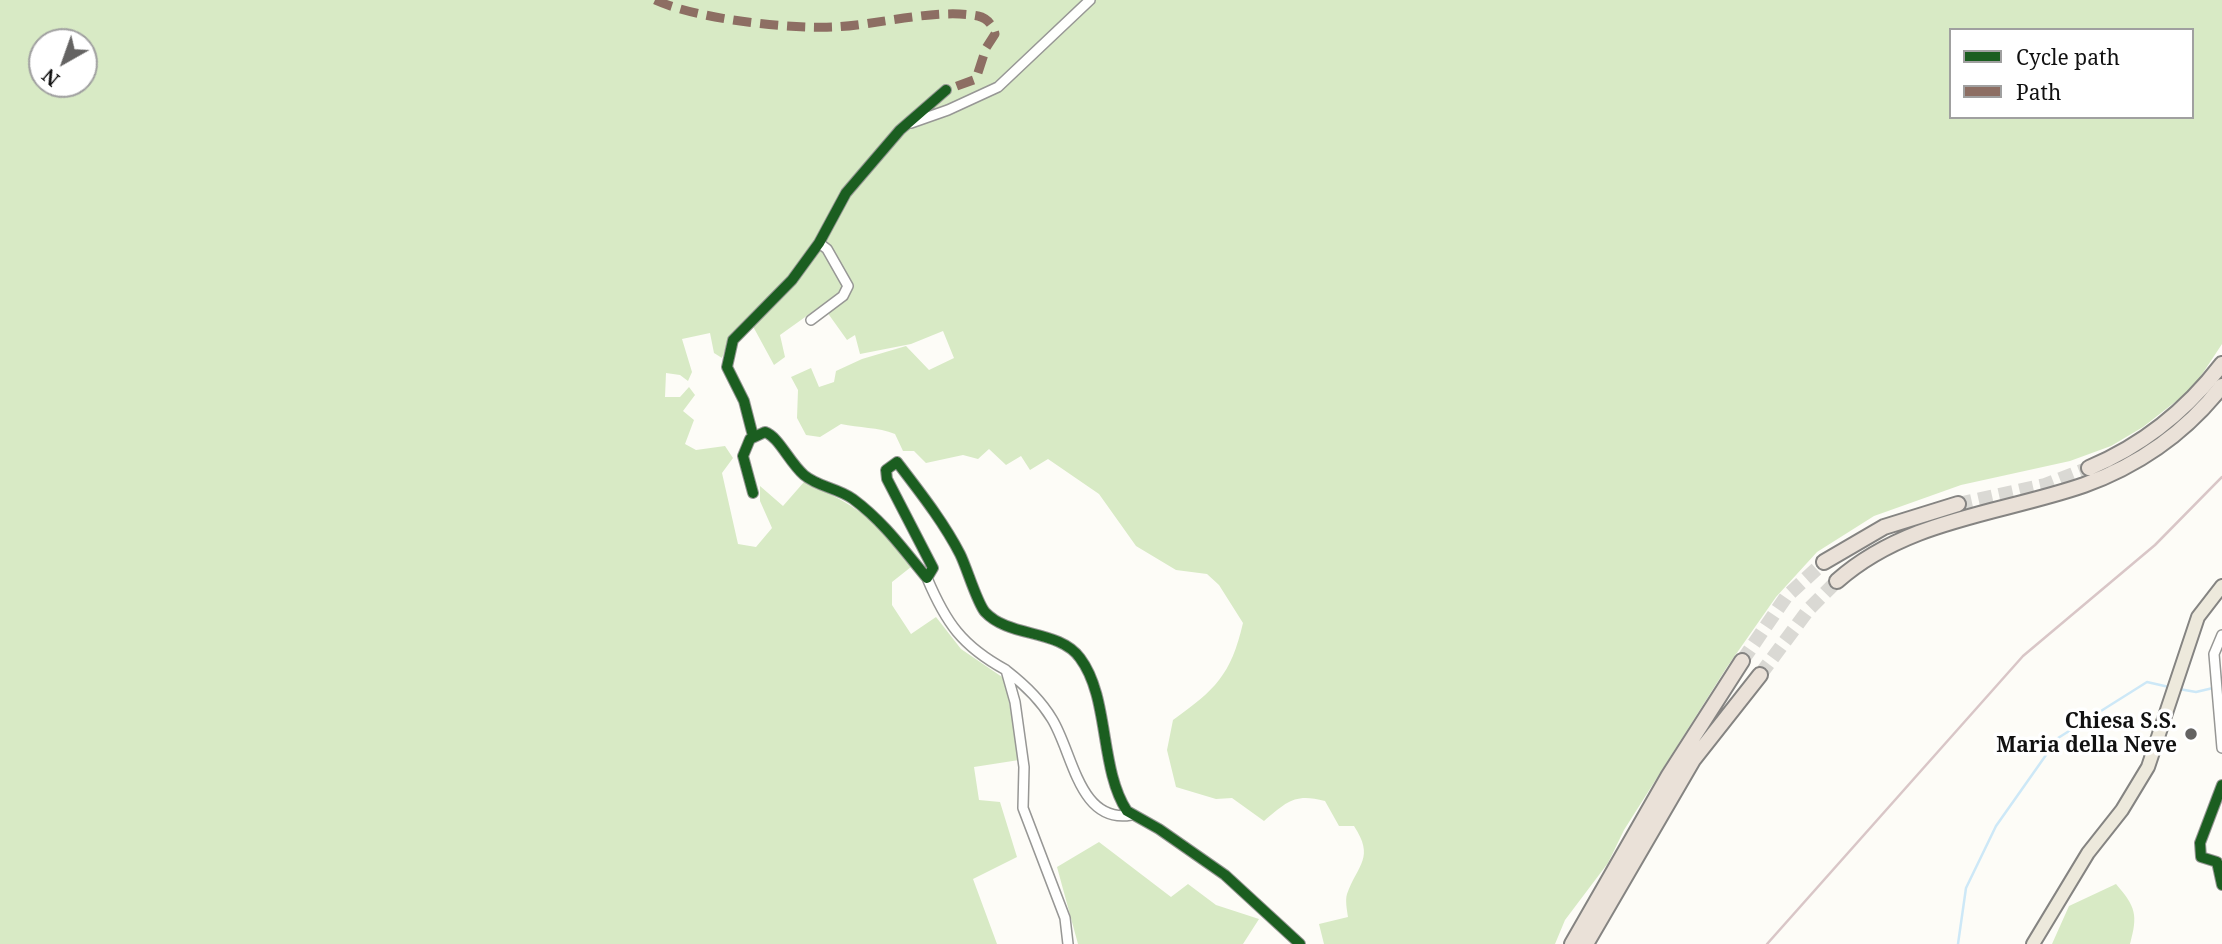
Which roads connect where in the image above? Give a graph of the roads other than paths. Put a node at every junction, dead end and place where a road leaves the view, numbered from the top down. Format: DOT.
graph roads {
  1 [pos="1090,0"];
  2 [pos="946,90"];
  3 [pos="906,124"];
  4 [pos="819,243"];
  5 [pos="811,320"];
  6 [pos="2222,364"];
  7 [pos="2222,386"];
  8 [pos="754,436"];
  9 [pos="2089,468"];
  10 [pos="753,493"];
  11 [pos="1958,504"];
  12 [pos="1824,562"];
  13 [pos="927,578"];
  14 [pos="1837,581"];
  15 [pos="2222,586"];
  16 [pos="2222,635"];
  17 [pos="1742,661"];
  18 [pos="1006,670"];
  19 [pos="1760,675"];
  20 [pos="1697,743"];
  21 [pos="2222,748"];
  22 [pos="2222,785"];
  23 [pos="1131,815"];
  24 [pos="2222,885"];
  25 [pos="1607,892"];
  26 [pos="1068,944"];
  27 [pos="1300,944"];
  28 [pos="1572,944"];
  29 [pos="1586,944"];
  30 [pos="2033,944"];
  1 -- 3 [label="street"];
  2 -- 3 [label="street"];
  3 -- 4 [label="street"];
  4 -- 5 [label="street"];
  4 -- 8 [label="street"];
  6 -- 9 [label="highway"];
  7 -- 14 [label="highway"];
  8 -- 10 [label="street"];
  8 -- 13 [label="street"];
  11 -- 12 [label="highway"];
  13 -- 18 [label="street"];
  13 -- 23 [label="street"];
  15 -- 30 [label="main road"];
  16 -- 21 [label="street"];
  17 -- 20 [label="highway"];
  18 -- 23 [label="street"];
  18 -- 26 [label="street"];
  19 -- 20 [label="highway"];
  20 -- 25 [label="highway"];
  22 -- 24 [label="street"];
  23 -- 27 [label="street"];
  25 -- 28 [label="highway"];
  25 -- 29 [label="highway"];
}
